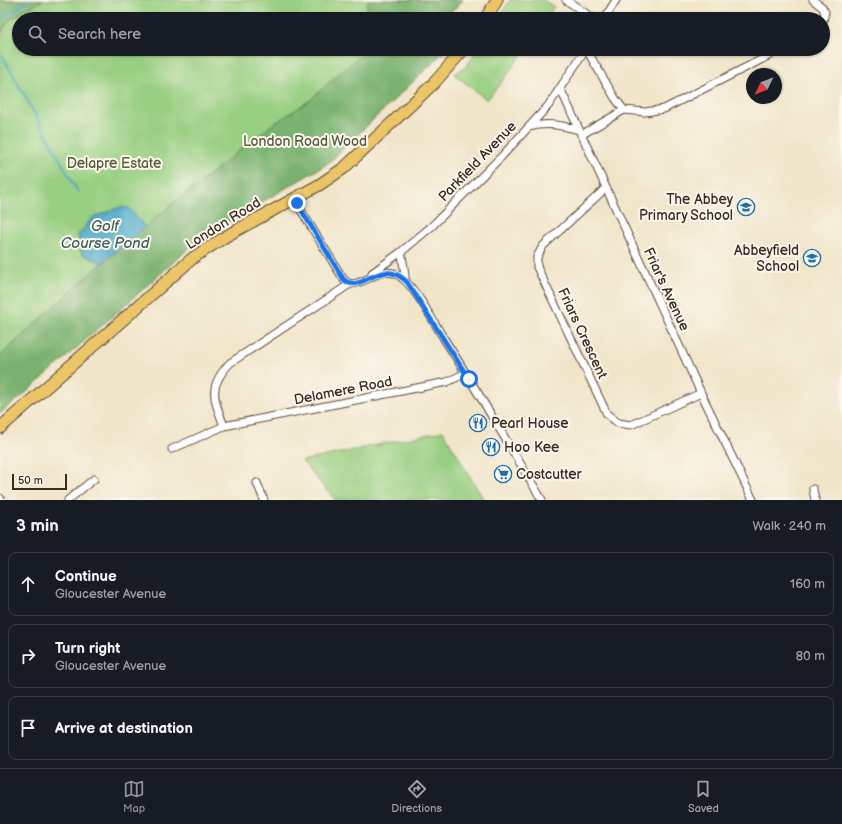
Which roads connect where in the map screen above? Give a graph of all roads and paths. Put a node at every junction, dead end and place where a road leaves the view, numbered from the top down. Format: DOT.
graph roads {
  1 [pos="497,0"];
  2 [pos="566,0"];
  3 [pos="616,0"];
  4 [pos="813,0"];
  5 [pos="489,12"];
  6 [pos="584,12"];
  7 [pos="608,12"];
  8 [pos="825,12"];
  9 [pos="458,56"];
  10 [pos="581,56"];
  11 [pos="590,56"];
  12 [pos="768,56"];
  13 [pos="560,88"];
  14 [pos="624,110"];
  15 [pos="528,128"];
  16 [pos="580,133"];
  17 [pos="606,188"];
  18 [pos="294,199"];
  19 [pos="401,252"];
  20 [pos="372,276"];
  21 [pos="405,280"];
  22 [pos="350,284"];
  23 [pos="466,373"];
  24 [pos="701,393"];
  25 [pos="224,426"];
  26 [pos="0,428"];
  27 [pos="172,449"];
  28 [pos="94,479"];
  29 [pos="257,483"];
  30 [pos="813,489"];
  31 [pos="68,500"];
  32 [pos="264,500"];
  33 [pos="542,500"];
  34 [pos="753,500"];
  35 [pos="815,500"];
  1 -- 5 [label="highway"];
  2 -- 6 [label="street"];
  3 -- 7 [label="street"];
  4 -- 8 [label="street"];
  9 -- 18 [label="highway, London Road"];
  10 -- 13 [label="street, Parkfield Avenue"];
  11 -- 14 [label="street"];
  12 -- 14 [label="street"];
  13 -- 15 [label="street, Parkfield Avenue"];
  13 -- 16 [label="street, Friar's Avenue"];
  14 -- 16 [label="street"];
  15 -- 16 [label="street"];
  15 -- 19 [label="street, Parkfield Avenue"];
  16 -- 17 [label="street, Friar's Avenue"];
  17 -- 24 [label="street, Friar's Avenue"];
  17 -- 24 [label="street, Friars Crescent"];
  18 -- 22 [label="street"];
  18 -- 26 [label="highway, London Road"];
  19 -- 20 [label="street, Parkfield Avenue"];
  19 -- 21 [label="street"];
  20 -- 21 [label="street"];
  20 -- 22 [label="street"];
  21 -- 23 [label="street"];
  22 -- 25 [label="street"];
  23 -- 25 [label="street, Delamere Road"];
  23 -- 33 [label="street"];
  24 -- 34 [label="street, Friar's Avenue"];
  25 -- 27 [label="street, Delamere Road"];
  28 -- 31 [label="street"];
  29 -- 32 [label="street"];
  30 -- 35 [label="street"];
}
